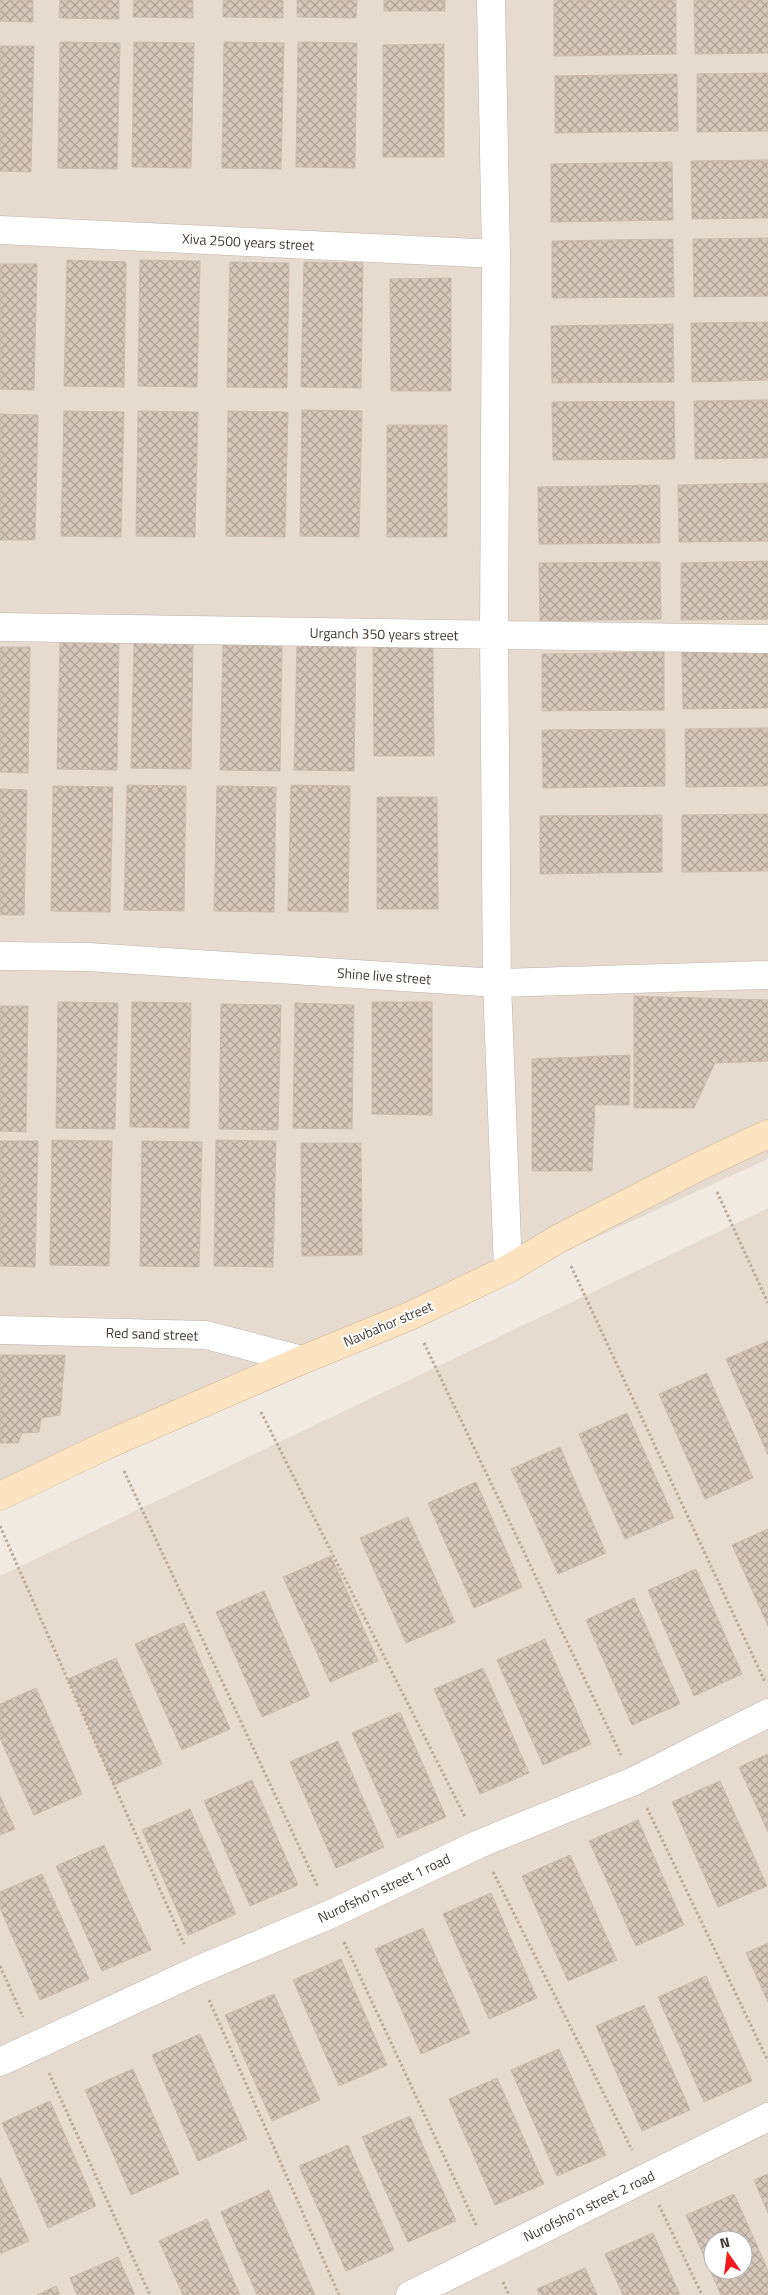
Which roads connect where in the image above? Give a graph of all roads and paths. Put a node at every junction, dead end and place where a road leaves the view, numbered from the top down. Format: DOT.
graph roads {
  1 [pos="491,0"];
  2 [pos="0,230"];
  3 [pos="496,254"];
  4 [pos="0,627"];
  5 [pos="494,636"];
  6 [pos="768,639"];
  7 [pos="0,956"];
  8 [pos="768,975"];
  9 [pos="497,983"];
  10 [pos="768,1134"];
  11 [pos="704,1164"];
  12 [pos="558,1239"];
  13 [pos="508,1269"];
  14 [pos="768,1303"];
  15 [pos="410,1316"];
  16 [pos="0,1330"];
  17 [pos="302,1360"];
  18 [pos="248,1384"];
  19 [pos="111,1443"];
  20 [pos="0,1496"];
  21 [pos="0,1526"];
  22 [pos="768,1687"];
  23 [pos="768,1714"];
  24 [pos="634,1781"];
  25 [pos="478,1844"];
  26 [pos="331,1914"];
  27 [pos="0,1966"];
  28 [pos="196,1971"];
  29 [pos="36,2046"];
  30 [pos="768,2061"];
  31 [pos="0,2062"];
  32 [pos="768,2117"];
  33 [pos="646,2178"];
  34 [pos="490,2255"];
  35 [pos="150,2295"];
  36 [pos="339,2295"];
  37 [pos="410,2295"];
  38 [pos="702,2295"];
  1 -- 3 [label="street"];
  2 -- 3 [label="street, Xiva 2500 years street"];
  3 -- 5 [label="street"];
  4 -- 5 [label="street, Urganch 350 years street"];
  5 -- 6 [label="street, Urganch 350 years street"];
  5 -- 9 [label="street"];
  7 -- 9 [label="street, Shine live street"];
  8 -- 9 [label="street, Shine live street"];
  9 -- 13 [label="street"];
  10 -- 11 [label="main road, Navbahor street"];
  11 -- 12 [label="main road, Navbahor street"];
  11 -- 14 [label="path"];
  12 -- 13 [label="main road, Navbahor street"];
  12 -- 22 [label="path"];
  13 -- 15 [label="main road, Navbahor street"];
  15 -- 17 [label="main road, Navbahor street"];
  15 -- 24 [label="path"];
  16 -- 17 [label="street, Red sand street"];
  17 -- 18 [label="main road, Navbahor street"];
  18 -- 19 [label="main road, Navbahor street"];
  18 -- 25 [label="path"];
  19 -- 20 [label="main road, Navbahor street"];
  19 -- 26 [label="path"];
  21 -- 28 [label="path"];
  23 -- 24 [label="street, Nurofsho'n street 1 road"];
  24 -- 25 [label="street, Nurofsho'n street 1 road"];
  24 -- 30 [label="path"];
  25 -- 26 [label="street, Nurofsho'n street 1 road"];
  25 -- 33 [label="path"];
  26 -- 28 [label="street, Nurofsho'n street 1 road"];
  26 -- 34 [label="path"];
  27 -- 29 [label="path"];
  28 -- 29 [label="street, Nurofsho'n street 1 road"];
  28 -- 36 [label="path"];
  29 -- 31 [label="street, Nurofsho'n street 1 road"];
  29 -- 35 [label="path"];
  32 -- 33 [label="street, Nurofsho'n street 2 road"];
  33 -- 34 [label="street, Nurofsho'n street 2 road"];
  33 -- 38 [label="path"];
  34 -- 37 [label="street, Nurofsho'n street 2 road"];
}
